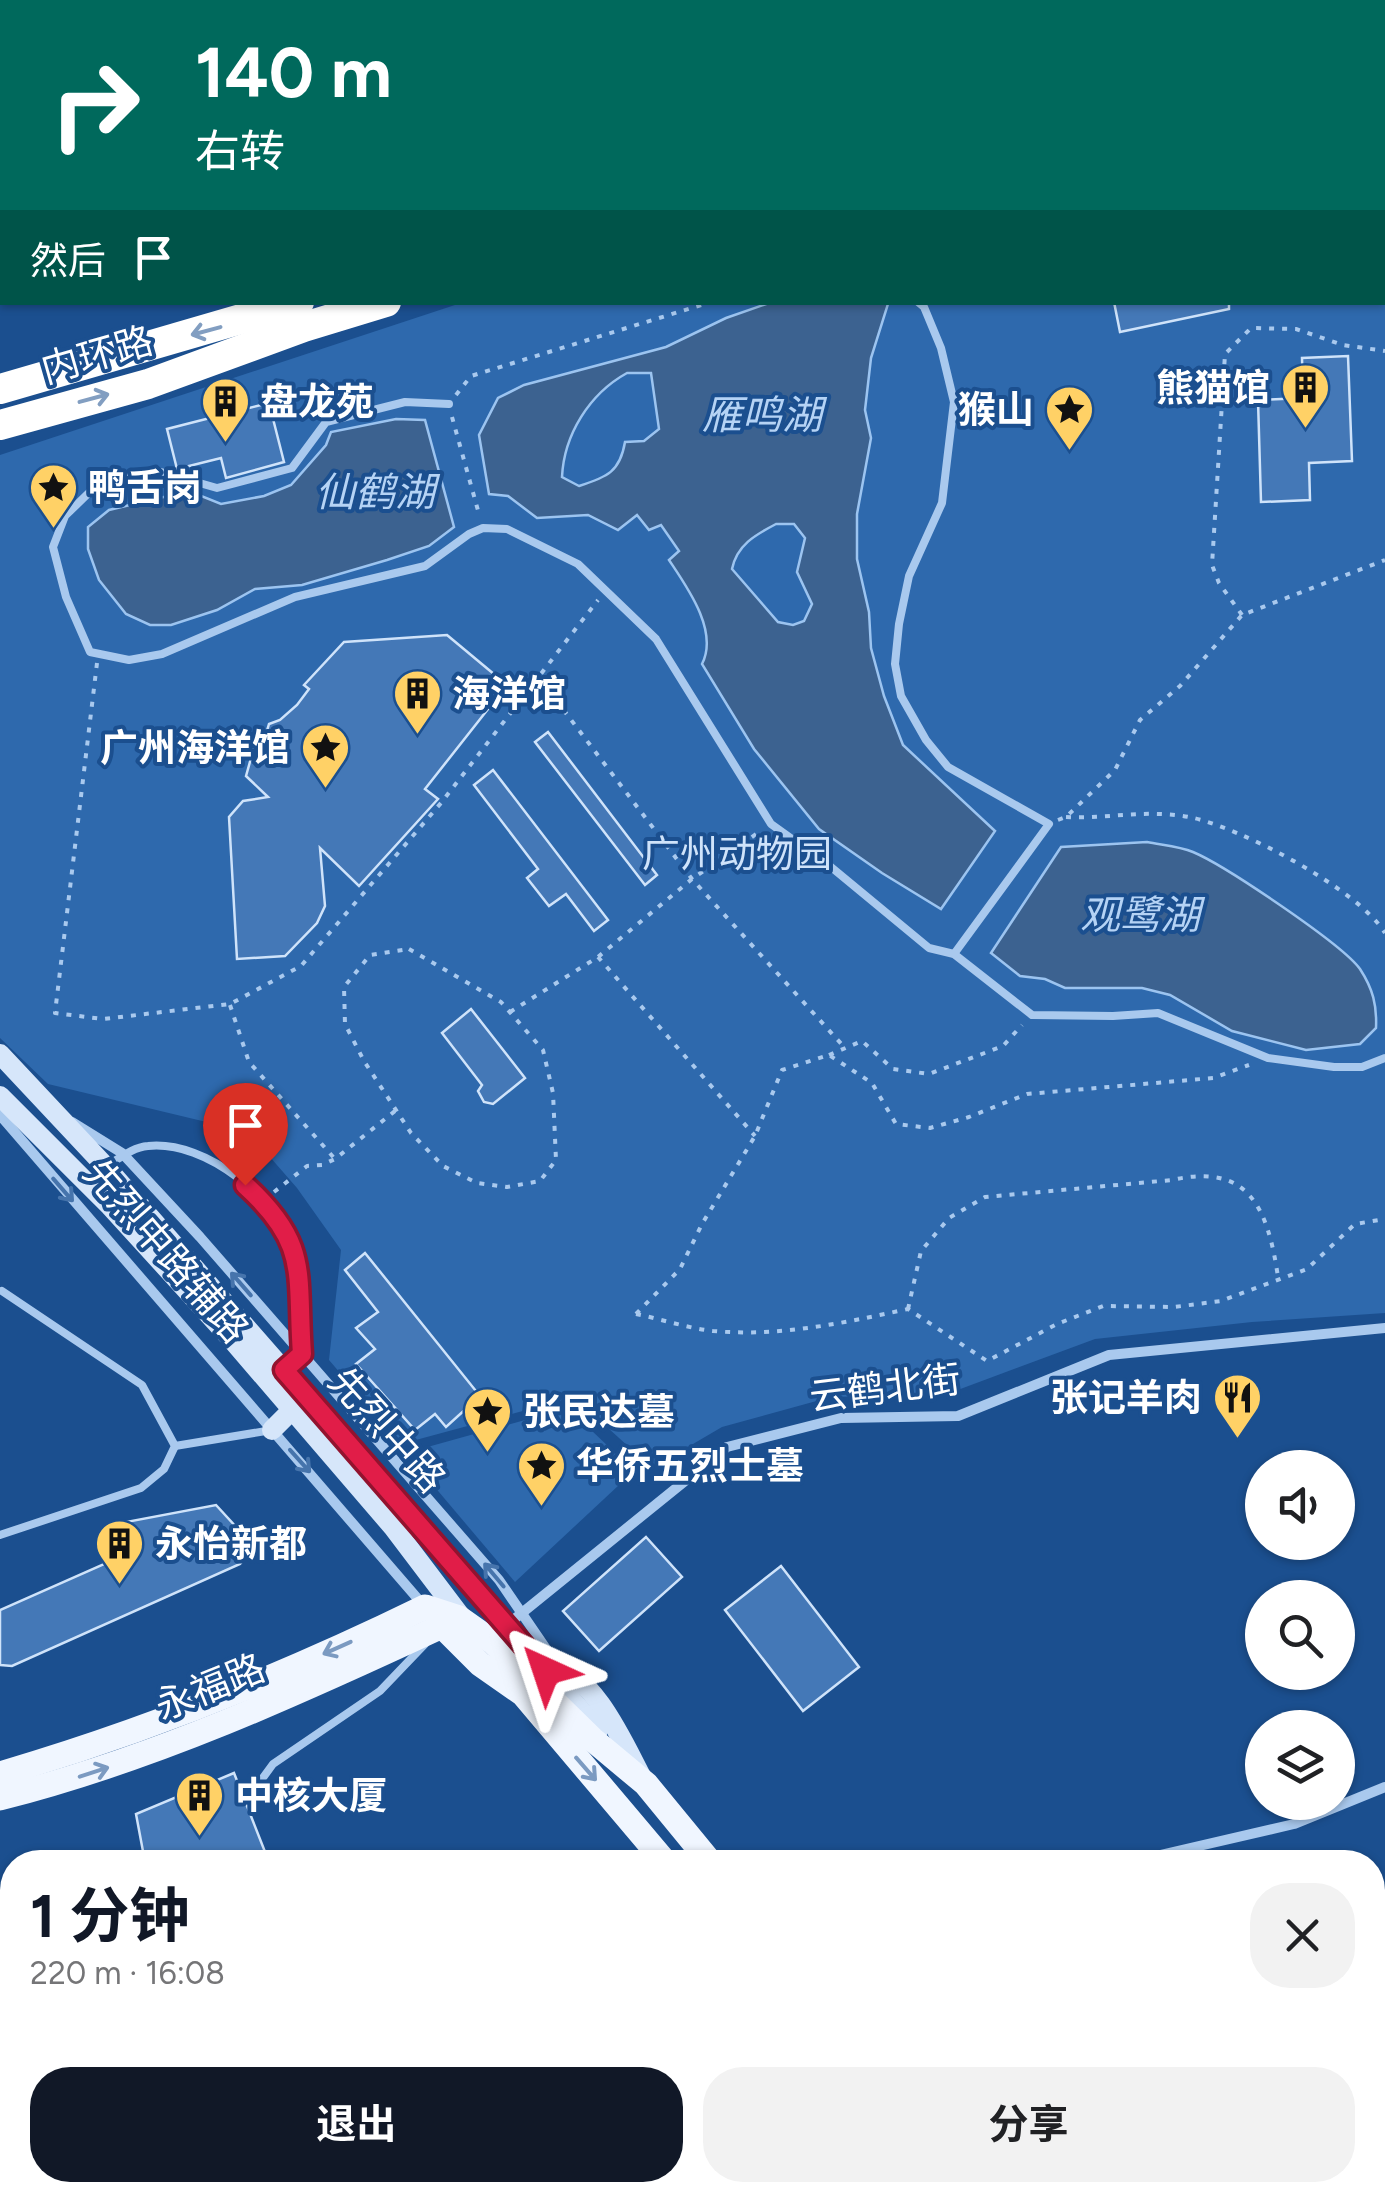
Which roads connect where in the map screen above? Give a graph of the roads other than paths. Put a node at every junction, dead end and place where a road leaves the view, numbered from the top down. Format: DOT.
graph roads {
  1 [pos="289,305"];
  2 [pos="376,305"];
  3 [pos="921,305"];
  4 [pos="0,389"];
  5 [pos="450,404"];
  6 [pos="0,425"];
  7 [pos="954,954"];
  8 [pos="0,1054"];
  9 [pos="1385,1058"];
  10 [pos="0,1096"];
  11 [pos="56,1114"];
  12 [pos="0,1115"];
  13 [pos="124,1155"];
  14 [pos="106,1167"];
  15 [pos="2,1291"];
  16 [pos="1385,1328"];
  17 [pos="302,1354"];
  18 [pos="284,1370"];
  19 [pos="291,1411"];
  20 [pos="272,1430"];
  21 [pos="175,1446"];
  22 [pos="0,1536"];
  23 [pos="432,1538"];
  24 [pos="524,1612"];
  25 [pos="445,1613"];
  26 [pos="506,1626"];
  27 [pos="543,1680"];
  28 [pos="0,1774"];
  29 [pos="262,1779"];
  30 [pos="1385,1788"];
  31 [pos="0,1798"];
  32 [pos="657,1850"];
  33 [pos="700,1850"];
  34 [pos="1182,1850"];
  1 -- 4 [label="highway, 内环路, one-way"];
  6 -- 2 [label="highway, 内环路, one-way"];
  3 -- 7 [label="lane"];
  5 -- 7 [label="lane"];
  7 -- 9 [label="lane"];
  8 -- 11 [label="main road, 先烈中路"];
  10 -- 19 [label="main road, 先烈中路"];
  11 -- 13 [label="street, 先烈中路辅路"];
  11 -- 14 [label="main road, 先烈中路"];
  12 -- 20 [label="street, 先烈中路辅路, one-way"];
  13 -- 14 [label="lane"];
  17 -- 13 [label="street, 先烈中路辅路, one-way"];
  13 -- 17 [label="lane"];
  14 -- 18 [label="main road, 先烈中路"];
  15 -- 21 [label="lane"];
  16 -- 24 [label="street, 云鹤北街"];
  17 -- 18 [label="main road"];
  24 -- 17 [label="street, 先烈中路辅路, one-way"];
  18 -- 23 [label="main road, 先烈中路"];
  19 -- 20 [label="main road"];
  19 -- 25 [label="main road, 先烈中路"];
  20 -- 21 [label="lane"];
  20 -- 25 [label="street, 先烈中路辅路, one-way"];
  21 -- 22 [label="lane"];
  23 -- 25 [label="main road"];
  23 -- 26 [label="main road, 先烈中路"];
  24 -- 26 [label="street, 云鹤北街"];
  24 -- 27 [label="street, 先烈中路辅路"];
  25 -- 27 [label="main road"];
  25 -- 28 [label="main road, 永福路, one-way"];
  25 -- 29 [label="lane"];
  31 -- 25 [label="main road, 永福路, one-way"];
  26 -- 27 [label="main road, 先烈中路"];
  27 -- 32 [label="main road, 先烈中路, one-way"];
  27 -- 33 [label="main road"];
  30 -- 34 [label="street"];
}
